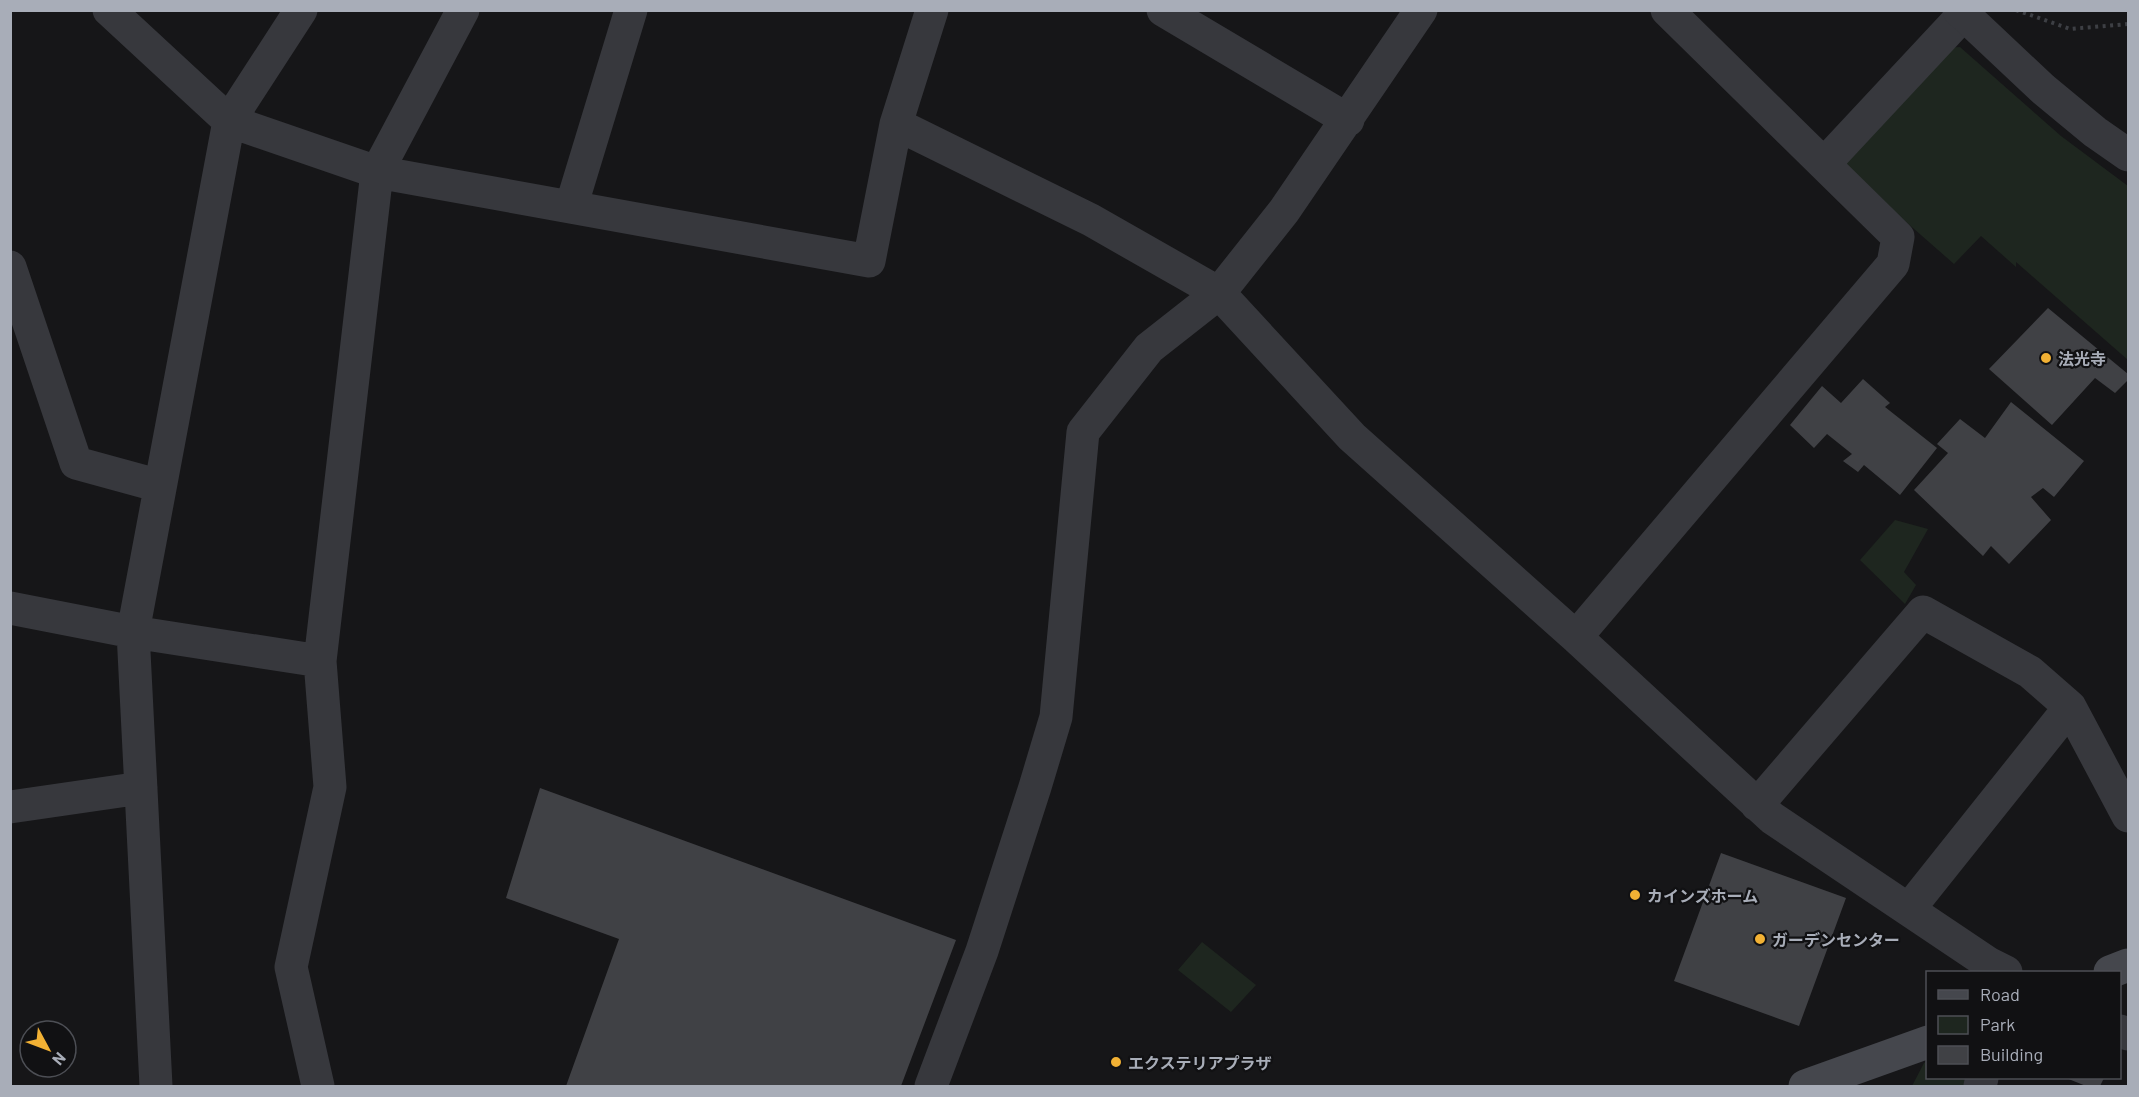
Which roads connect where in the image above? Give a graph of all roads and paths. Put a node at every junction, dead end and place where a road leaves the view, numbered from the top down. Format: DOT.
graph roads {
  1 [pos="109,10"];
  2 [pos="301,10"];
  3 [pos="463,10"];
  4 [pos="631,10"];
  5 [pos="1163,10"];
  6 [pos="1421,10"];
  7 [pos="1667,10"];
  8 [pos="2016,10"];
  9 [pos="930,11"];
  10 [pos="1961,13"];
  11 [pos="2128,24"];
  12 [pos="1348,120"];
  13 [pos="230,121"];
  14 [pos="896,124"];
  15 [pos="2128,155"];
  16 [pos="1824,164"];
  17 [pos="377,172"];
  18 [pos="571,207"];
  19 [pos="10,267"];
  20 [pos="1219,293"];
  21 [pos="160,486"];
  22 [pos="10,608"];
  23 [pos="133,632"];
  24 [pos="1576,637"];
  25 [pos="320,661"];
  26 [pos="2070,707"];
  27 [pos="141,788"];
  28 [pos="1757,805"];
  29 [pos="10,807"];
  30 [pos="2128,816"];
  31 [pos="1909,909"];
  32 [pos="2128,965"];
  33 [pos="2004,971"];
  34 [pos="2113,971"];
  35 [pos="1926,1043"];
  36 [pos="156,1086"];
  37 [pos="318,1086"];
  38 [pos="931,1086"];
  39 [pos="1804,1086"];
  1 -- 13 [label="street"];
  2 -- 13 [label="street"];
  3 -- 17 [label="street"];
  4 -- 18 [label="street"];
  5 -- 12 [label="street"];
  6 -- 12 [label="street"];
  7 -- 16 [label="street"];
  8 -- 11 [label="path"];
  9 -- 14 [label="street"];
  10 -- 15 [label="street"];
  10 -- 16 [label="street"];
  12 -- 20 [label="street"];
  13 -- 17 [label="street"];
  13 -- 21 [label="street"];
  14 -- 18 [label="street"];
  14 -- 20 [label="street"];
  16 -- 24 [label="street"];
  17 -- 18 [label="street"];
  17 -- 25 [label="street"];
  19 -- 21 [label="street"];
  20 -- 24 [label="street"];
  20 -- 38 [label="street"];
  21 -- 23 [label="street"];
  22 -- 23 [label="street"];
  23 -- 25 [label="street"];
  23 -- 27 [label="street"];
  24 -- 28 [label="street"];
  25 -- 37 [label="street"];
  26 -- 28 [label="street"];
  26 -- 30 [label="street"];
  26 -- 31 [label="street"];
  27 -- 29 [label="street"];
  27 -- 36 [label="street"];
  28 -- 31 [label="street"];
  31 -- 33 [label="street"];
  32 -- 34 [label="main road"];
  35 -- 39 [label="main road"];
}
